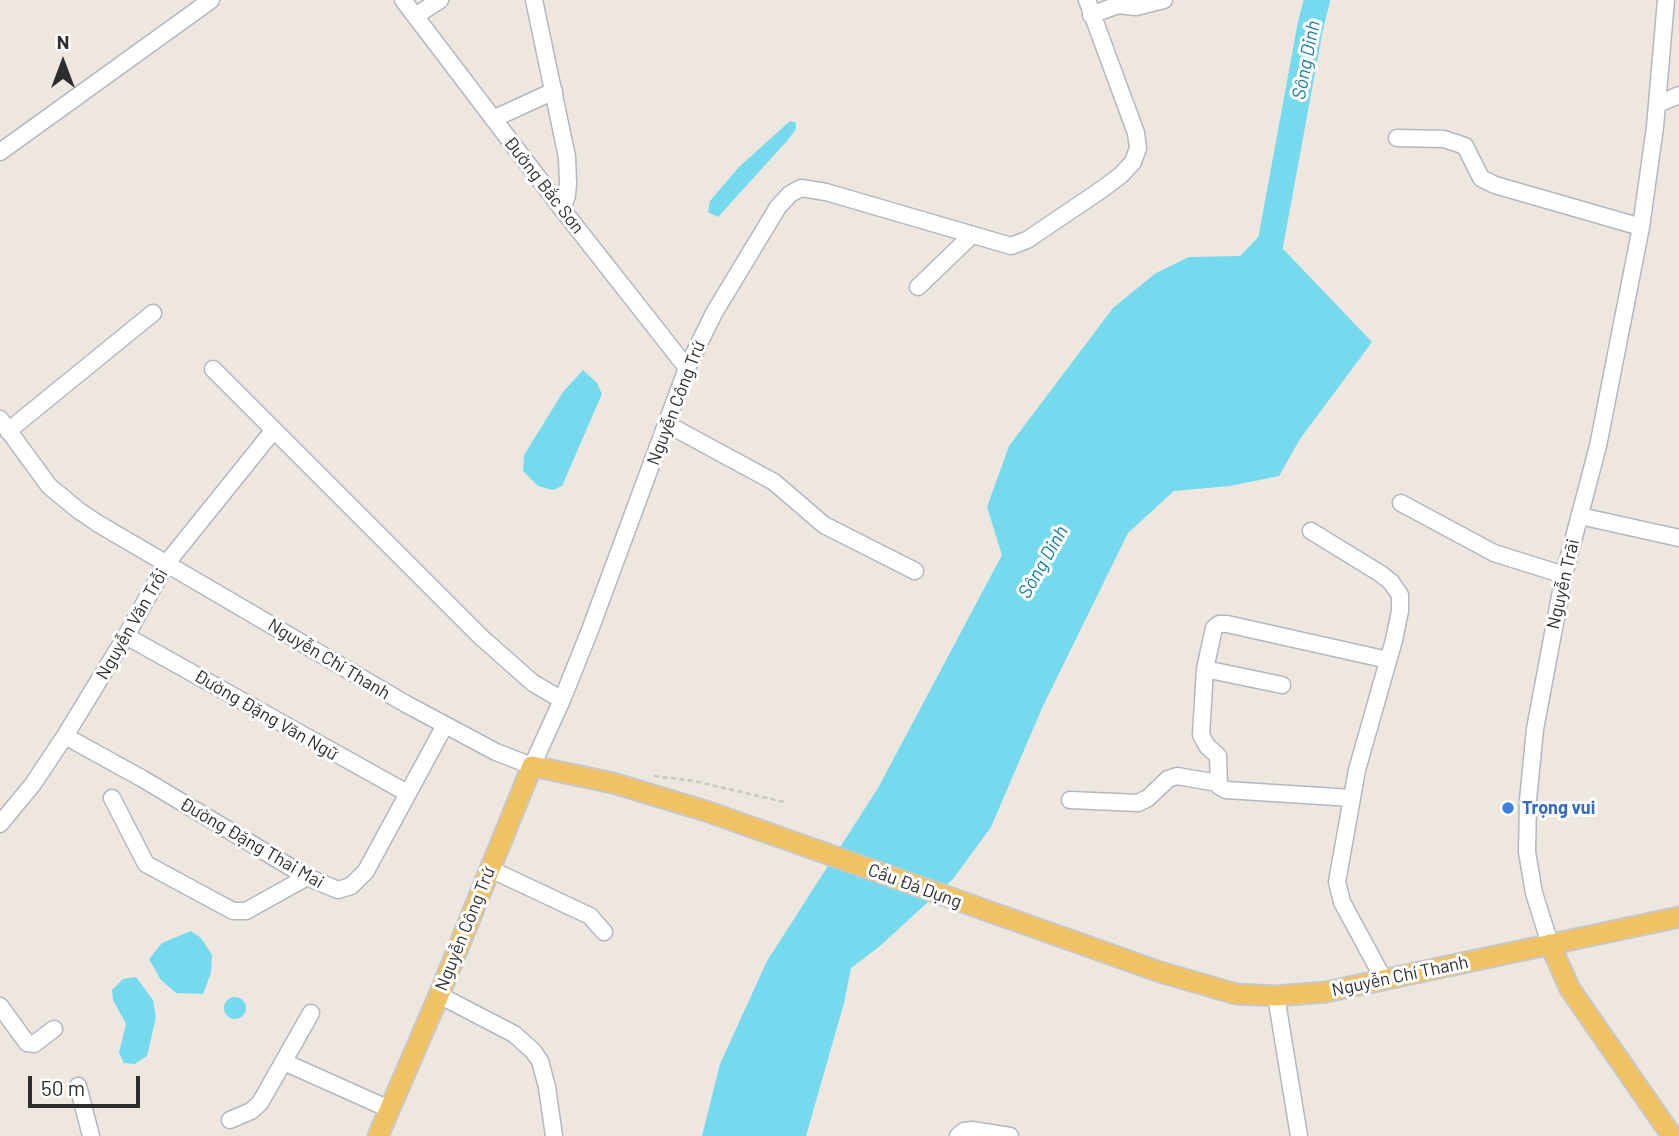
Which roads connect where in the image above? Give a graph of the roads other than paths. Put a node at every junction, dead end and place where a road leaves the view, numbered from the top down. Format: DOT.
graph roads {
  1 [pos="211,0"];
  2 [pos="404,0"];
  3 [pos="440,0"];
  4 [pos="534,0"];
  5 [pos="1164,0"];
  6 [pos="1666,0"];
  7 [pos="1089,7"];
  8 [pos="415,16"];
  9 [pos="554,91"];
  10 [pos="1679,96"];
  11 [pos="1658,104"];
  12 [pos="493,119"];
  13 [pos="1397,138"];
  14 [pos="0,152"];
  15 [pos="562,209"];
  16 [pos="1641,227"];
  17 [pos="972,235"];
  18 [pos="918,287"];
  19 [pos="153,313"];
  20 [pos="687,368"];
  21 [pos="213,369"];
  22 [pos="667,424"];
  23 [pos="4,425"];
  24 [pos="273,431"];
  25 [pos="1401,503"];
  26 [pos="1580,516"];
  27 [pos="1311,531"];
  28 [pos="1679,538"];
  29 [pos="166,564"];
  30 [pos="915,570"];
  31 [pos="1564,575"];
  32 [pos="126,636"];
  33 [pos="1388,660"];
  34 [pos="1205,669"];
  35 [pos="1282,685"];
  36 [pos="562,700"];
  37 [pos="445,725"];
  38 [pos="65,736"];
  39 [pos="532,766"];
  40 [pos="1218,783"];
  41 [pos="407,793"];
  42 [pos="112,798"];
  43 [pos="1352,798"];
  44 [pos="1070,800"];
  45 [pos="709,812"];
  46 [pos="0,824"];
  47 [pos="490,869"];
  48 [pos="307,877"];
  49 [pos="1679,917"];
  50 [pos="604,932"];
  51 [pos="1549,944"];
  52 [pos="1122,959"];
  53 [pos="1384,980"];
  54 [pos="439,995"];
  55 [pos="1276,996"];
  56 [pos="0,1006"];
  57 [pos="311,1013"];
  58 [pos="54,1029"];
  59 [pos="284,1062"];
  60 [pos="78,1086"];
  61 [pos="389,1109"];
  62 [pos="230,1119"];
  63 [pos="1295,1135"];
  64 [pos="91,1136"];
  65 [pos="379,1136"];
  66 [pos="554,1136"];
  67 [pos="958,1136"];
  68 [pos="1010,1136"];
  69 [pos="1672,1136"];
  1 -- 14 [label="street"];
  2 -- 8 [label="street, Đường Bắc Sơn"];
  3 -- 8 [label="street"];
  4 -- 9 [label="street"];
  5 -- 7 [label="street"];
  6 -- 11 [label="street, Nguyễn Trãi"];
  7 -- 17 [label="street, Nguyễn Công Trứ"];
  8 -- 12 [label="street, Đường Bắc Sơn"];
  9 -- 12 [label="street"];
  9 -- 15 [label="street"];
  10 -- 11 [label="street"];
  11 -- 16 [label="street, Nguyễn Trãi"];
  12 -- 15 [label="street, Đường Bắc Sơn"];
  13 -- 16 [label="street"];
  15 -- 20 [label="street, Đường Bắc Sơn"];
  16 -- 26 [label="street, Nguyễn Trãi"];
  17 -- 18 [label="street"];
  17 -- 20 [label="street, Nguyễn Công Trứ"];
  19 -- 23 [label="street"];
  20 -- 22 [label="street, Nguyễn Công Trứ"];
  21 -- 24 [label="street"];
  22 -- 30 [label="street"];
  22 -- 36 [label="street, Nguyễn Công Trứ"];
  23 -- 29 [label="street, Nguyễn Chí Thanh"];
  24 -- 29 [label="street, Nguyễn Văn Trỗi"];
  24 -- 36 [label="street"];
  25 -- 31 [label="street"];
  26 -- 28 [label="street"];
  26 -- 31 [label="street, Nguyễn Trãi"];
  27 -- 33 [label="street"];
  29 -- 32 [label="street, Nguyễn Văn Trỗi"];
  29 -- 37 [label="street, Nguyễn Chí Thanh"];
  31 -- 51 [label="street, Nguyễn Trãi"];
  32 -- 38 [label="street, Nguyễn Văn Trỗi"];
  32 -- 41 [label="street, Đường Đặng Văn Ngữ"];
  33 -- 34 [label="street"];
  33 -- 43 [label="street"];
  34 -- 35 [label="street"];
  34 -- 40 [label="street"];
  36 -- 39 [label="street, Nguyễn Công Trứ"];
  37 -- 39 [label="street, Nguyễn Chí Thanh"];
  37 -- 41 [label="street, Đường Đặng Thai Mai"];
  38 -- 46 [label="street, Nguyễn Văn Trỗi"];
  38 -- 48 [label="street, Đường Đặng Thai Mai"];
  39 -- 45 [label="main road, Nguyễn Chí Thanh"];
  39 -- 47 [label="main road, Nguyễn Công Trứ"];
  40 -- 43 [label="street"];
  40 -- 44 [label="street"];
  41 -- 48 [label="street, Đường Đặng Thai Mai"];
  42 -- 48 [label="street"];
  43 -- 53 [label="street"];
  45 -- 52 [label="main road, Cầu Đá Dựng"];
  47 -- 50 [label="street"];
  47 -- 54 [label="main road, Nguyễn Công Trứ"];
  49 -- 51 [label="main road, Nguyễn Chí Thanh"];
  51 -- 53 [label="main road, Nguyễn Chí Thanh"];
  51 -- 69 [label="main road, Nguyễn Trãi"];
  52 -- 55 [label="main road, Nguyễn Chí Thanh"];
  53 -- 55 [label="main road, Nguyễn Chí Thanh"];
  54 -- 61 [label="main road, Nguyễn Công Trứ"];
  54 -- 66 [label="street"];
  55 -- 63 [label="street"];
  56 -- 58 [label="street"];
  57 -- 59 [label="street"];
  59 -- 61 [label="street"];
  59 -- 62 [label="street"];
  60 -- 64 [label="street"];
  61 -- 65 [label="main road, Nguyễn Công Trứ"];
  67 -- 68 [label="street"];
}
